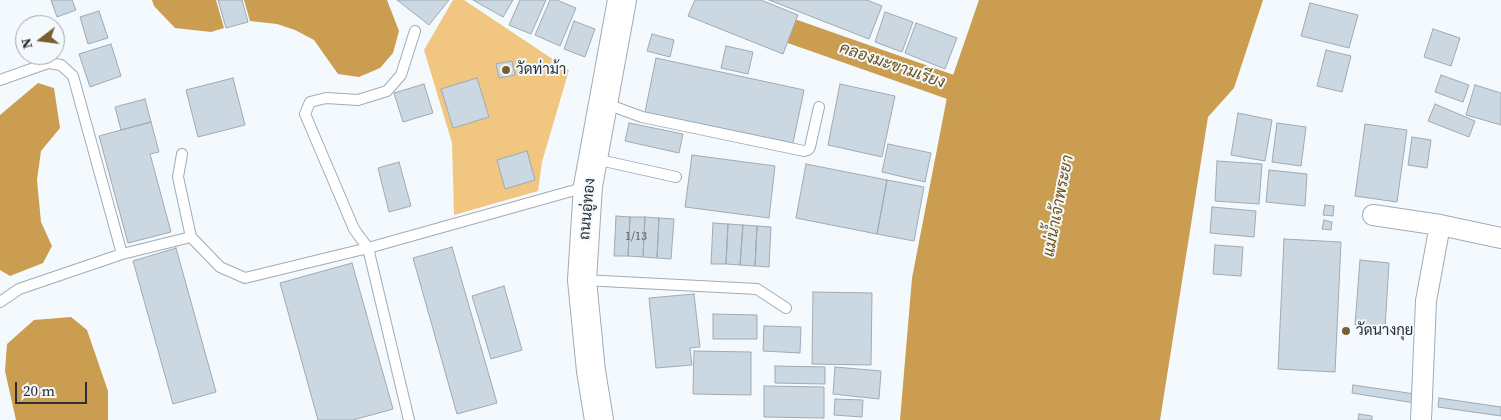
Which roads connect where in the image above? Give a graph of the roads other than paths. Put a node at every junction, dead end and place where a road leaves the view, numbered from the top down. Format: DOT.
graph roads {
  1 [pos="622,0"];
  2 [pos="415,31"];
  3 [pos="0,80"];
  4 [pos="603,103"];
  5 [pos="819,107"];
  6 [pos="182,154"];
  7 [pos="594,159"];
  8 [pos="676,177"];
  9 [pos="588,186"];
  10 [pos="1373,215"];
  11 [pos="1440,225"];
  12 [pos="191,237"];
  13 [pos="1501,238"];
  14 [pos="368,248"];
  15 [pos="122,254"];
  16 [pos="582,280"];
  17 [pos="0,302"];
  18 [pos="786,308"];
  19 [pos="409,420"];
  20 [pos="599,420"];
  21 [pos="1421,420"];
  1 -- 4 [label="main road, ถนนอู่ทอง"];
  2 -- 14 [label="lane"];
  3 -- 15 [label="lane"];
  4 -- 5 [label="lane"];
  4 -- 7 [label="main road, ถนนอู่ทอง"];
  6 -- 12 [label="lane"];
  7 -- 8 [label="lane"];
  7 -- 9 [label="main road, ถนนอู่ทอง"];
  9 -- 14 [label="lane"];
  9 -- 16 [label="main road, ถนนอู่ทอง"];
  10 -- 11 [label="street"];
  11 -- 13 [label="street"];
  11 -- 21 [label="street"];
  12 -- 14 [label="lane"];
  12 -- 15 [label="lane"];
  14 -- 19 [label="lane"];
  15 -- 17 [label="lane"];
  16 -- 18 [label="lane"];
  16 -- 20 [label="main road, ถนนอู่ทอง"];
}
